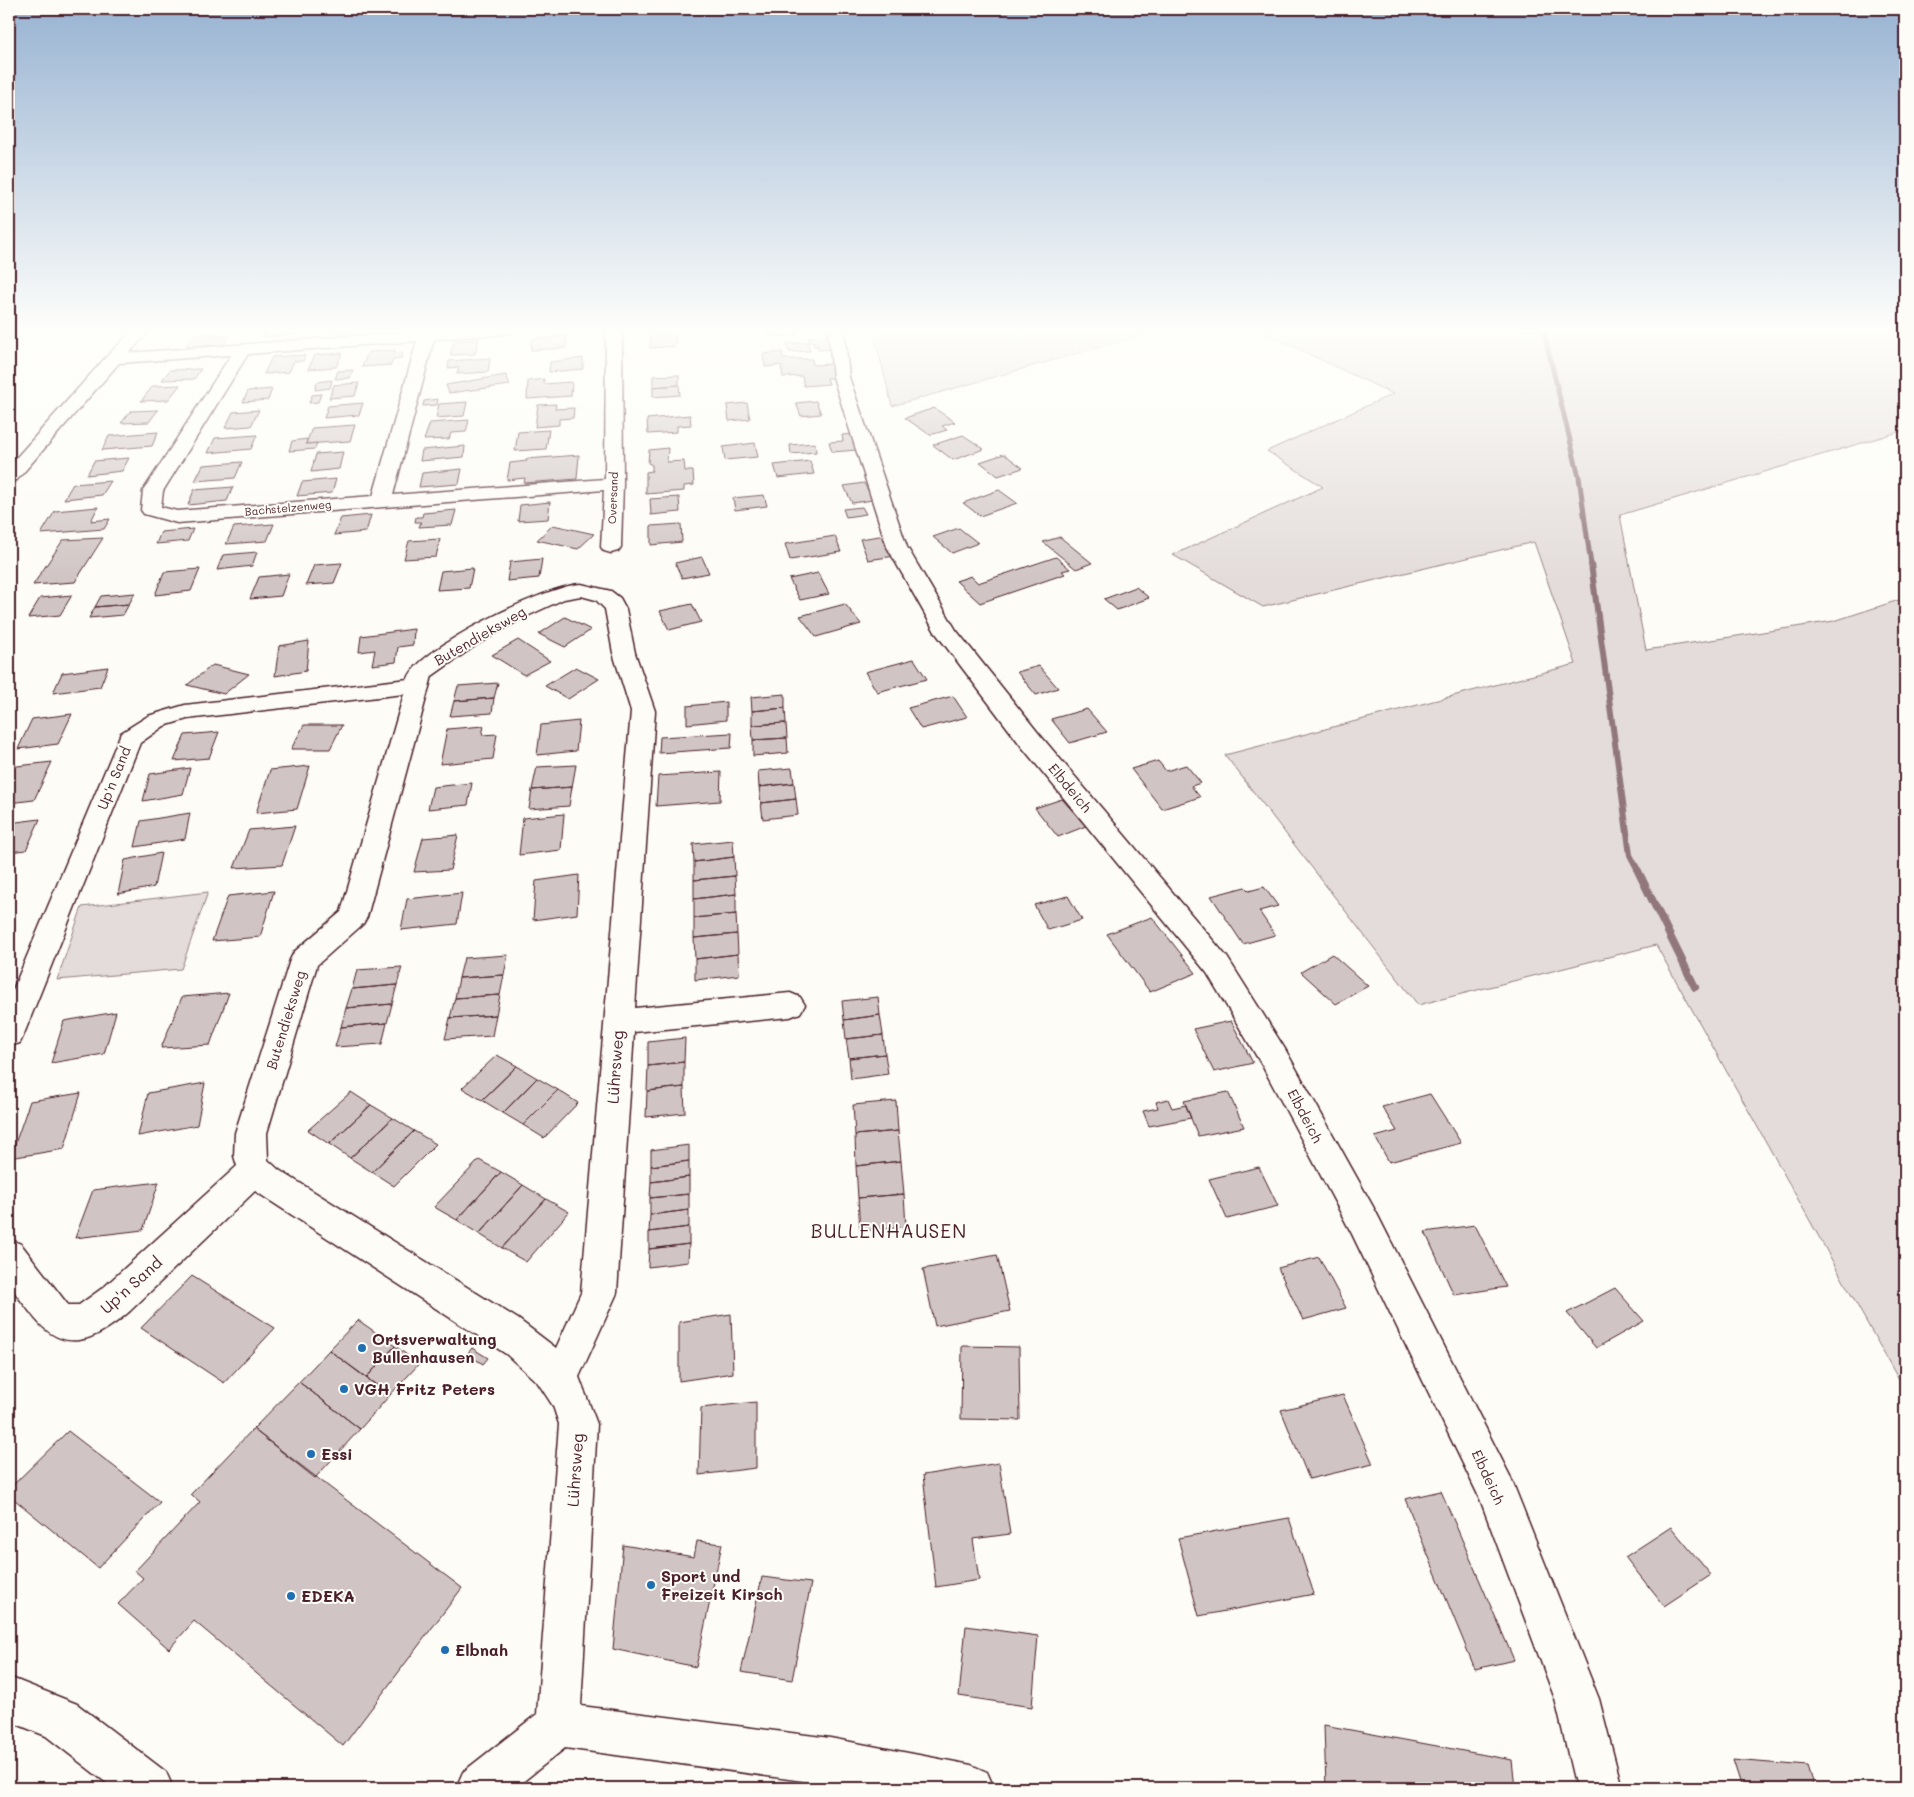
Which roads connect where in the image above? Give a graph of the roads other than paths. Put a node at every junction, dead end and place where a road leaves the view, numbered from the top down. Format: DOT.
graph roads {
  1 [pos="65,413"];
  2 [pos="203,413"];
  3 [pos="406,413"];
  4 [pos="614,413"];
  5 [pos="853,413"];
  6 [pos="9,476"];
  7 [pos="614,484"];
  8 [pos="382,500"];
  9 [pos="610,547"];
  10 [pos="571,590"];
  11 [pos="417,685"];
  12 [pos="790,1005"];
  13 [pos="618,1022"];
  14 [pos="9,1034"];
  15 [pos="256,1170"];
  16 [pos="9,1255"];
  17 [pos="557,1375"];
  18 [pos="9,1700"];
  19 [pos="558,1725"];
  20 [pos="150,1788"];
  21 [pos="479,1788"];
  22 [pos="970,1788"];
  23 [pos="1599,1788"];
  1 -- 6 [label="street"];
  2 -- 8 [label="street, Bachstelzenweg"];
  3 -- 8 [label="street"];
  4 -- 7 [label="street, Oversand"];
  5 -- 23 [label="street, Elbdeich"];
  7 -- 8 [label="street, Bachstelzenweg"];
  7 -- 9 [label="street, Oversand"];
  10 -- 11 [label="street, Butendieksweg"];
  10 -- 13 [label="street, Lührsweg"];
  11 -- 14 [label="street, Up'n Sand"];
  11 -- 15 [label="street, Butendieksweg"];
  12 -- 13 [label="street, Lührsweg"];
  13 -- 17 [label="street, Lührsweg"];
  15 -- 16 [label="street, Up'n Sand"];
  15 -- 17 [label="street"];
  17 -- 19 [label="street, Lührsweg"];
  18 -- 20 [label="street"];
  19 -- 21 [label="street"];
  19 -- 22 [label="street"];
}
